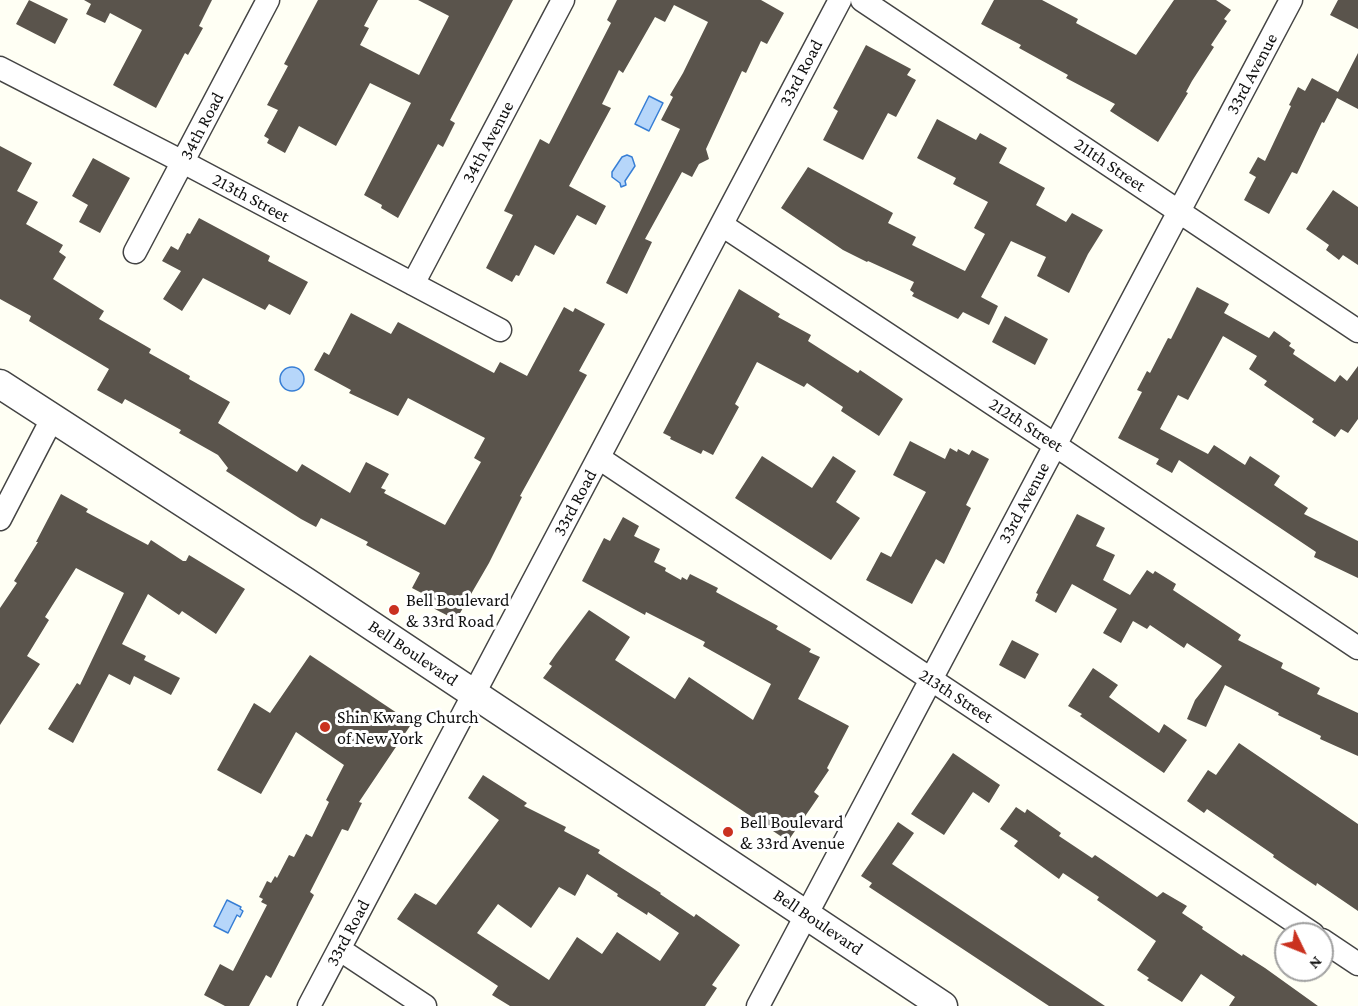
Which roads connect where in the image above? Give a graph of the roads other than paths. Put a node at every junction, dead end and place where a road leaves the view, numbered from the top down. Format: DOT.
graph roads {
  1 [pos="268,0"];
  2 [pos="563,0"];
  3 [pos="840,0"];
  4 [pos="862,0"];
  5 [pos="1291,0"];
  6 [pos="0,68"];
  7 [pos="183,162"];
  8 [pos="1179,211"];
  9 [pos="722,225"];
  10 [pos="135,252"];
  11 [pos="414,284"];
  12 [pos="500,330"];
  13 [pos="1358,331"];
  14 [pos="0,384"];
  15 [pos="53,417"];
  16 [pos="1055,445"];
  17 [pos="599,458"];
  18 [pos="0,519"];
  19 [pos="1358,648"];
  20 [pos="931,679"];
  21 [pos="474,694"];
  22 [pos="806,915"];
  23 [pos="1295,922"];
  24 [pos="1334,948"];
  25 [pos="339,949"];
  26 [pos="1358,964"];
  27 [pos="309,1006"];
  28 [pos="425,1006"];
  29 [pos="758,1006"];
  30 [pos="943,1006"];
  1 -- 7 [label="street, 34th Road"];
  2 -- 11 [label="street, 34th Avenue"];
  3 -- 9 [label="street, 33rd Road"];
  4 -- 8 [label="street, 211th Street"];
  5 -- 8 [label="street, 33rd Avenue"];
  6 -- 7 [label="street, 213th Street"];
  7 -- 10 [label="street, 34th Road"];
  7 -- 11 [label="street, 213th Street"];
  8 -- 13 [label="street, 211th Street"];
  8 -- 16 [label="street, 33rd Avenue"];
  9 -- 16 [label="street, 212th Street"];
  9 -- 17 [label="street, 33rd Road"];
  11 -- 12 [label="street, 213th Street"];
  14 -- 15 [label="street, Bell Boulevard"];
  15 -- 18 [label="street"];
  15 -- 21 [label="street, Bell Boulevard"];
  16 -- 19 [label="street, 212th Street"];
  16 -- 20 [label="street, 33rd Avenue"];
  17 -- 20 [label="street, 213th Street"];
  17 -- 21 [label="street, 33rd Road"];
  20 -- 22 [label="street, 33rd Avenue"];
  20 -- 23 [label="street, 213th Street"];
  21 -- 22 [label="street, Bell Boulevard"];
  21 -- 25 [label="street, 33rd Road"];
  22 -- 29 [label="street, 33rd Avenue"];
  22 -- 30 [label="street, Bell Boulevard"];
  24 -- 26 [label="street"];
  25 -- 27 [label="street, 33rd Road"];
  25 -- 28 [label="street"];
}
